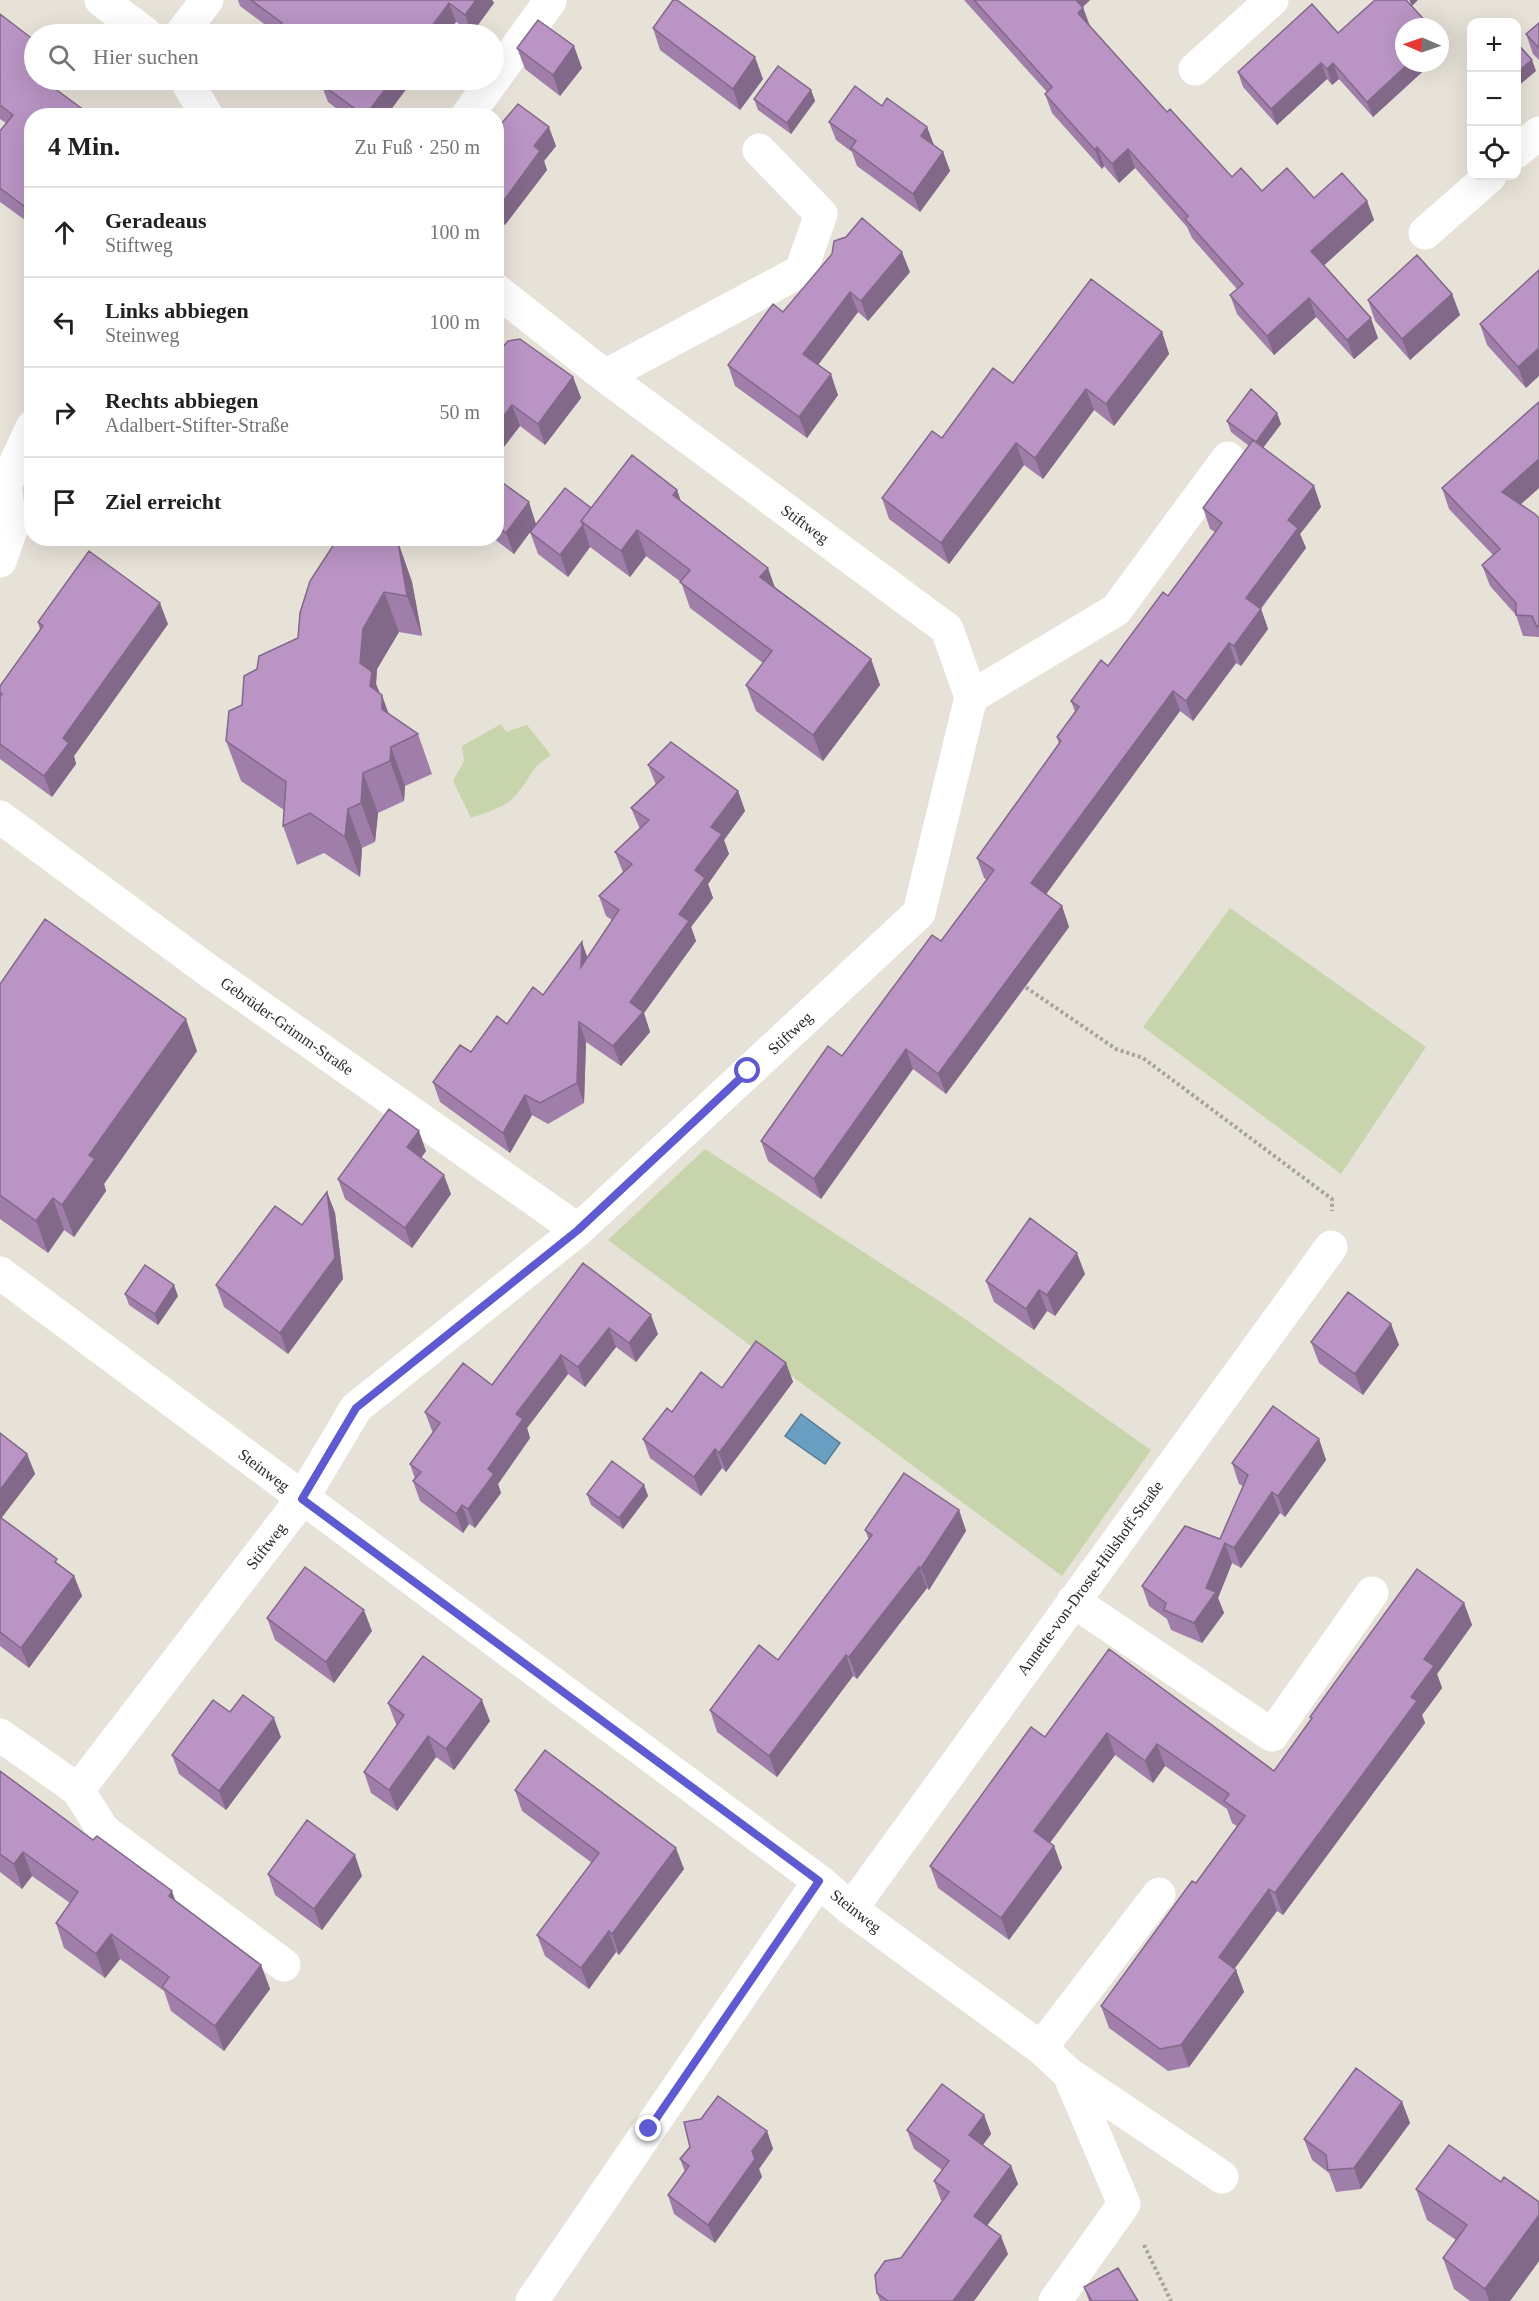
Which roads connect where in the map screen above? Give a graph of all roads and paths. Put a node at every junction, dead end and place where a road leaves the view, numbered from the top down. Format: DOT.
graph roads {
  1 [pos="101,0"];
  2 [pos="207,0"];
  3 [pos="1272,0"];
  4 [pos="550,1"];
  5 [pos="133,24"];
  6 [pos="189,24"];
  7 [pos="504,64"];
  8 [pos="1195,69"];
  9 [pos="192,90"];
  10 [pos="485,90"];
  11 [pos="202,108"];
  12 [pos="473,108"];
  13 [pos="1539,133"];
  14 [pos="1521,148"];
  15 [pos="759,150"];
  16 [pos="1485,180"];
  17 [pos="1425,233"];
  18 [pos="504,296"];
  19 [pos="605,376"];
  20 [pos="24,444"];
  21 [pos="1228,458"];
  22 [pos="0,561"];
  23 [pos="971,697"];
  24 [pos="0,817"];
  25 [pos="1017,981"];
  26 [pos="578,1230"];
  27 [pos="1331,1247"];
  28 [pos="0,1272"];
  29 [pos="302,1499"];
  30 [pos="1372,1593"];
  31 [pos="1073,1601"];
  32 [pos="0,1735"];
  33 [pos="78,1790"];
  34 [pos="819,1881"];
  35 [pos="1159,1894"];
  36 [pos="851,1909"];
  37 [pos="284,1965"];
  38 [pos="1041,2048"];
  39 [pos="1069,2074"];
  40 [pos="1222,2177"];
  41 [pos="1124,2204"];
  42 [pos="532,2301"];
  43 [pos="1055,2301"];
  44 [pos="1171,2301"];
  1 -- 5 [label="street"];
  2 -- 6 [label="street"];
  3 -- 8 [label="street"];
  4 -- 7 [label="street"];
  9 -- 11 [label="street"];
  10 -- 12 [label="street"];
  13 -- 14 [label="street"];
  15 -- 19 [label="street"];
  16 -- 17 [label="street"];
  18 -- 19 [label="street, Stiftweg"];
  19 -- 23 [label="street, Stiftweg"];
  20 -- 22 [label="street"];
  21 -- 23 [label="street"];
  23 -- 26 [label="street, Stiftweg"];
  24 -- 26 [label="street, Gebrüder-Grimm-Straße"];
  25 -- 27 [label="path"];
  26 -- 29 [label="street, Stiftweg"];
  27 -- 31 [label="street, Annette-von-Droste-Hülshoff-Straße"];
  28 -- 29 [label="street, Steinweg"];
  29 -- 33 [label="street, Stiftweg"];
  29 -- 34 [label="street, Steinweg"];
  30 -- 31 [label="street"];
  31 -- 36 [label="street, Annette-von-Droste-Hülshoff-Straße"];
  32 -- 33 [label="street"];
  33 -- 37 [label="street"];
  34 -- 36 [label="street, Steinweg"];
  34 -- 42 [label="street"];
  35 -- 38 [label="street"];
  36 -- 38 [label="street, Steinweg"];
  38 -- 39 [label="street, Steinweg"];
  39 -- 40 [label="street"];
  39 -- 41 [label="street, Steinweg"];
  41 -- 43 [label="street"];
  41 -- 44 [label="path"];
}
